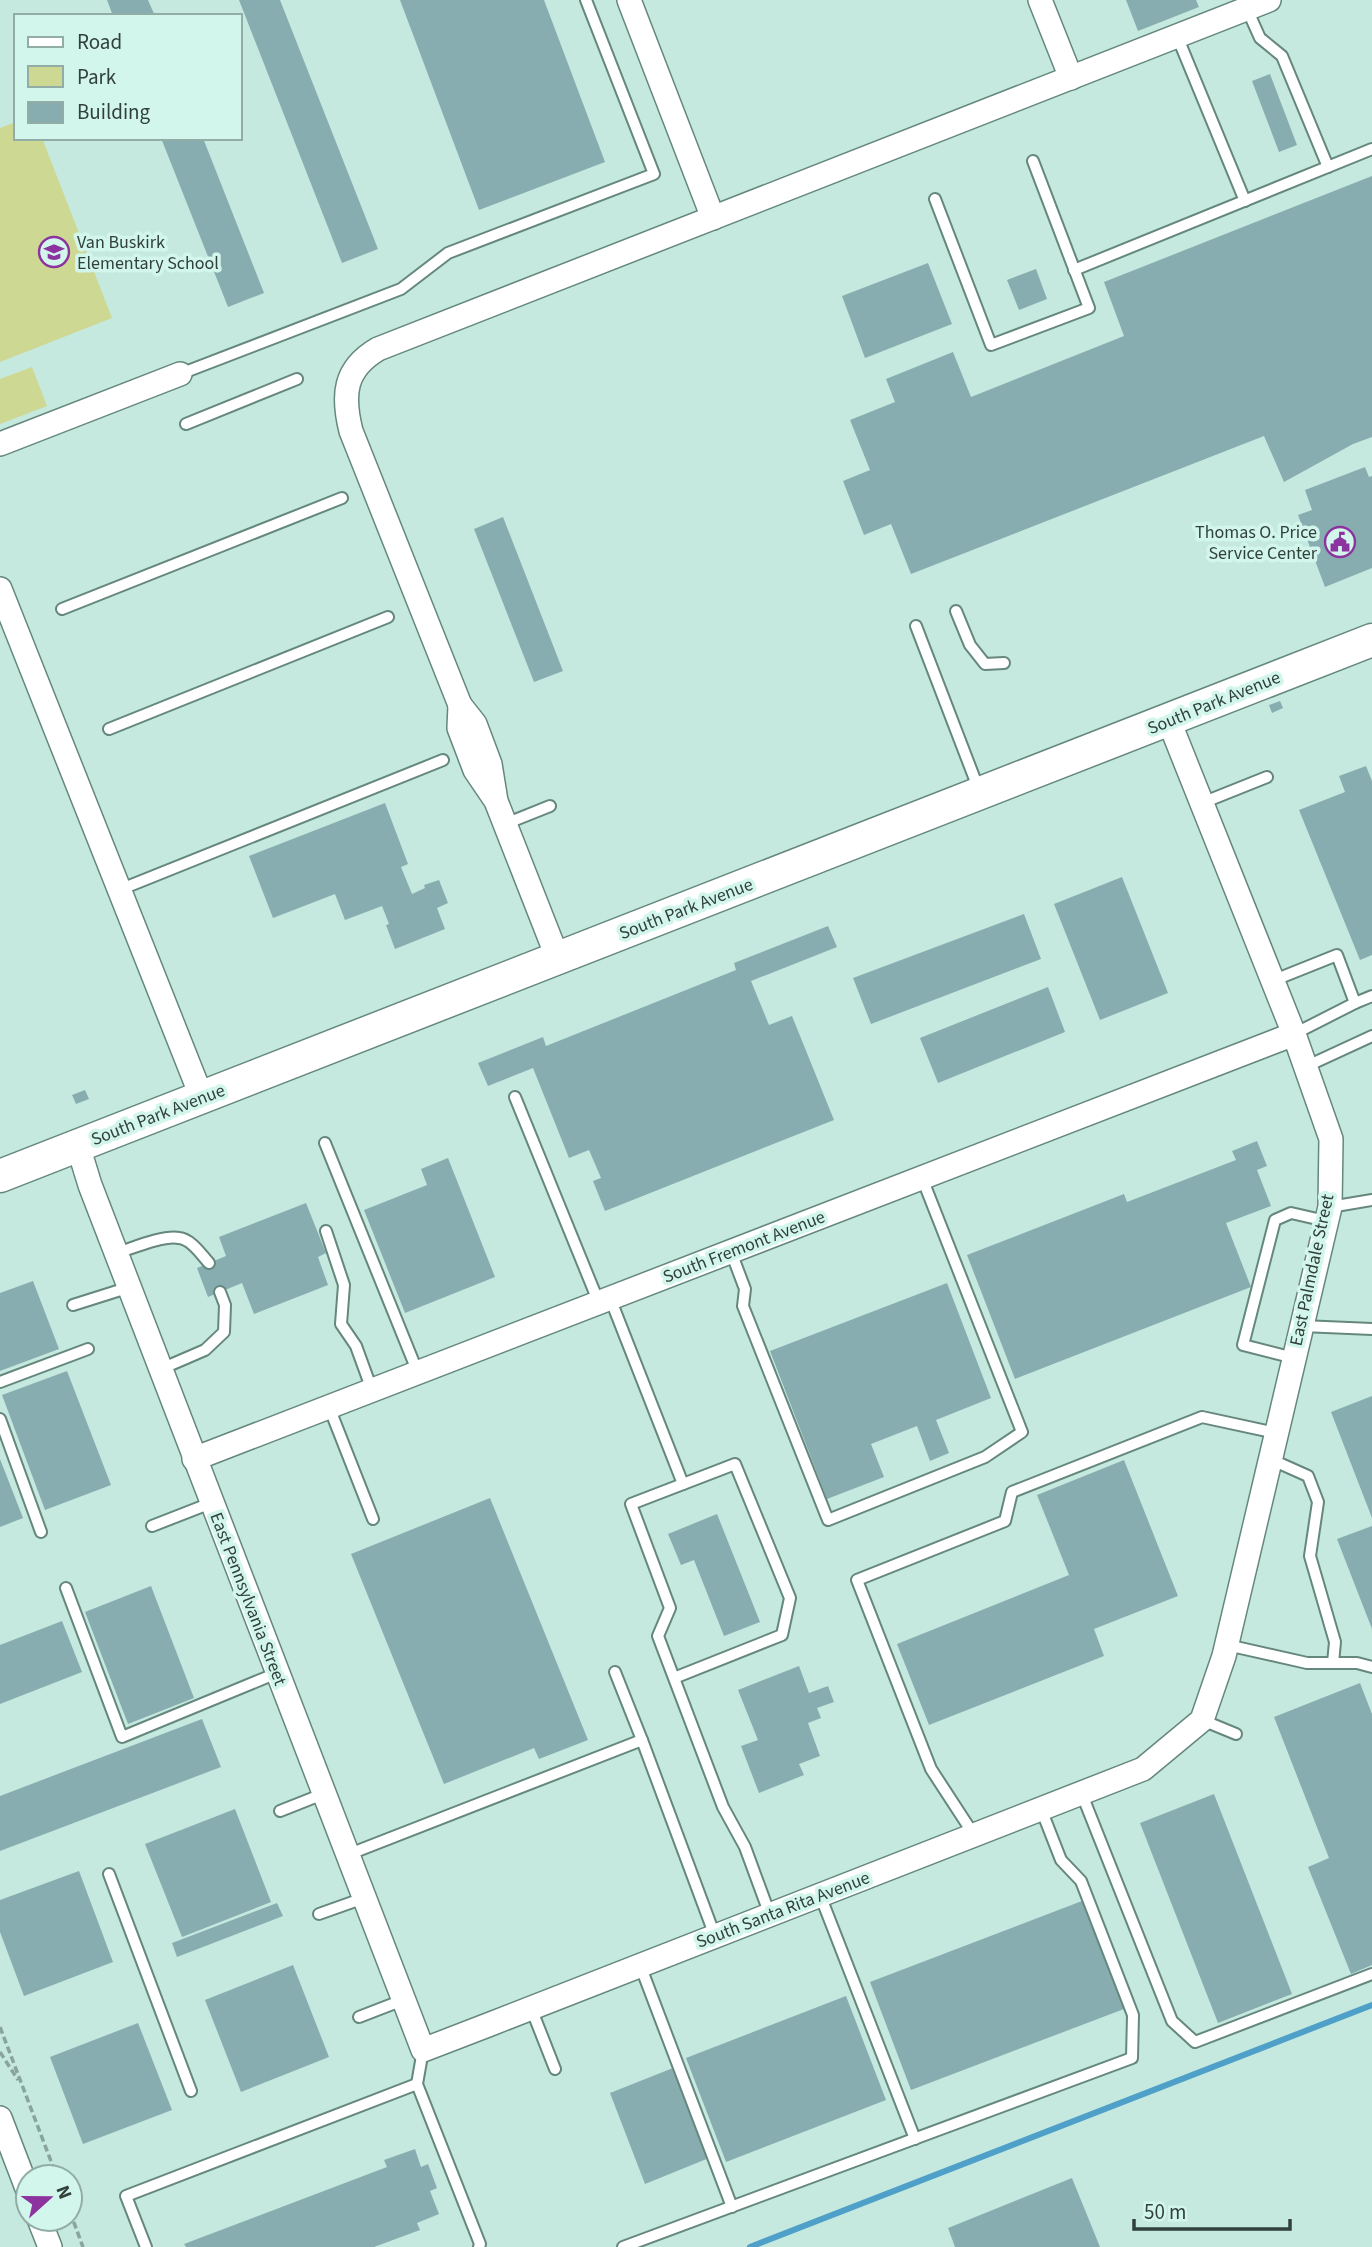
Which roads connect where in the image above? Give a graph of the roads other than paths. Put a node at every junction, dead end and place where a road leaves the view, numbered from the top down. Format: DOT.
graph roads {
  1 [pos="586,0"];
  2 [pos="629,0"];
  3 [pos="1040,0"];
  4 [pos="1269,0"];
  5 [pos="1247,9"];
  6 [pos="1177,36"];
  7 [pos="1071,78"];
  8 [pos="1372,149"];
  9 [pos="1033,161"];
  10 [pos="1328,167"];
  11 [pos="935,199"];
  12 [pos="1245,201"];
  13 [pos="713,218"];
  14 [pos="1074,270"];
  15 [pos="180,374"];
  16 [pos="297,379"];
  17 [pos="186,424"];
  18 [pos="0,443"];
  19 [pos="342,498"];
  20 [pos="0,589"];
  21 [pos="62,609"];
  22 [pos="956,611"];
  23 [pos="388,617"];
  24 [pos="916,626"];
  25 [pos="1372,640"];
  26 [pos="1004,663"];
  27 [pos="1169,721"];
  28 [pos="109,729"];
  29 [pos="443,760"];
  30 [pos="1267,777"];
  31 [pos="980,794"];
  32 [pos="1202,803"];
  33 [pos="550,806"];
  34 [pos="505,824"];
  35 [pos="119,890"];
  36 [pos="558,959"];
  37 [pos="1272,981"];
  38 [pos="1372,996"];
  39 [pos="1355,1003"];
  40 [pos="1293,1034"];
  41 [pos="1372,1036"];
  42 [pos="1305,1067"];
  43 [pos="515,1097"];
  44 [pos="202,1098"];
  45 [pos="325,1143"];
  46 [pos="78,1146"];
  47 [pos="0,1176"];
  48 [pos="922,1178"];
  49 [pos="1372,1200"];
  50 [pos="1328,1214"];
  51 [pos="326,1231"];
  52 [pos="731,1252"];
  53 [pos="117,1253"];
  54 [pos="209,1263"];
  55 [pos="130,1287"];
  56 [pos="220,1292"];
  57 [pos="605,1300"];
  58 [pos="73,1305"];
  59 [pos="1301,1326"];
  60 [pos="1372,1329"];
  61 [pos="88,1349"];
  62 [pos="1294,1358"];
  63 [pos="160,1369"];
  64 [pos="418,1373"];
  65 [pos="0,1382"];
  66 [pos="372,1390"];
  67 [pos="329,1407"];
  68 [pos="0,1419"];
  69 [pos="1276,1433"];
  70 [pos="194,1459"];
  71 [pos="1270,1459"];
  72 [pos="683,1484"];
  73 [pos="211,1503"];
  74 [pos="373,1519"];
  75 [pos="152,1526"];
  76 [pos="41,1532"];
  77 [pos="66,1588"];
  78 [pos="1227,1645"];
  79 [pos="1333,1663"];
  80 [pos="1372,1667"];
  81 [pos="615,1672"];
  82 [pos="277,1673"];
  83 [pos="674,1678"];
  84 [pos="1202,1720"];
  85 [pos="1236,1734"];
  86 [pos="642,1740"];
  87 [pos="1081,1792"];
  88 [pos="323,1794"];
  89 [pos="1041,1809"];
  90 [pos="279,1811"];
  91 [pos="974,1835"];
  92 [pos="347,1856"];
  93 [pos="109,1874"];
  94 [pos="820,1895"];
  95 [pos="363,1898"];
  96 [pos="319,1914"];
  97 [pos="770,1914"];
  98 [pos="715,1936"];
  99 [pos="640,1965"];
  100 [pos="1372,1974"];
  101 [pos="403,2000"];
  102 [pos="531,2008"];
  103 [pos="359,2017"];
  104 [pos="422,2050"];
  105 [pos="555,2069"];
  106 [pos="417,2084"];
  107 [pos="191,2091"];
  108 [pos="0,2118"];
  109 [pos="915,2139"];
  110 [pos="17,2163"];
  111 [pos="732,2207"];
  112 [pos="146,2247"];
  113 [pos="479,2247"];
  114 [pos="623,2247"];
  1 -- 15 [label="lane"];
  2 -- 13 [label="street"];
  3 -- 7 [label="street"];
  4 -- 5 [label="street"];
  5 -- 6 [label="street"];
  5 -- 10 [label="lane"];
  6 -- 7 [label="street"];
  6 -- 12 [label="lane"];
  7 -- 13 [label="street"];
  8 -- 10 [label="lane"];
  9 -- 14 [label="lane"];
  10 -- 12 [label="lane"];
  11 -- 14 [label="lane"];
  12 -- 14 [label="lane"];
  13 -- 34 [label="street"];
  15 -- 18 [label="street"];
  16 -- 17 [label="lane"];
  19 -- 21 [label="lane"];
  20 -- 35 [label="street"];
  22 -- 26 [label="lane"];
  23 -- 28 [label="lane"];
  24 -- 31 [label="lane"];
  25 -- 27 [label="main road, South Park Avenue"];
  27 -- 31 [label="main road, South Park Avenue"];
  27 -- 32 [label="street, East Palmdale Street"];
  29 -- 35 [label="lane"];
  30 -- 32 [label="lane"];
  31 -- 36 [label="main road, South Park Avenue"];
  32 -- 37 [label="street, East Palmdale Street"];
  33 -- 34 [label="lane"];
  34 -- 36 [label="street"];
  35 -- 44 [label="street"];
  36 -- 44 [label="main road, South Park Avenue"];
  37 -- 39 [label="lane"];
  37 -- 40 [label="street, East Palmdale Street"];
  38 -- 39 [label="lane"];
  39 -- 40 [label="lane"];
  40 -- 42 [label="street, East Palmdale Street"];
  40 -- 48 [label="street, South Fremont Avenue"];
  41 -- 42 [label="lane"];
  42 -- 50 [label="street, East Palmdale Street"];
  43 -- 57 [label="lane"];
  44 -- 46 [label="main road, South Park Avenue"];
  45 -- 64 [label="lane"];
  46 -- 47 [label="main road, South Park Avenue"];
  46 -- 53 [label="street, East Pennsylvania Street"];
  48 -- 52 [label="street, South Fremont Avenue"];
  48 -- 52 [label="lane"];
  49 -- 50 [label="lane"];
  50 -- 59 [label="street, East Palmdale Street"];
  50 -- 62 [label="lane"];
  51 -- 66 [label="lane"];
  52 -- 57 [label="street, South Fremont Avenue"];
  53 -- 54 [label="lane"];
  53 -- 55 [label="street, East Pennsylvania Street"];
  55 -- 58 [label="lane"];
  55 -- 63 [label="street, East Pennsylvania Street"];
  56 -- 63 [label="lane"];
  57 -- 64 [label="street, South Fremont Avenue"];
  57 -- 72 [label="lane"];
  59 -- 60 [label="lane"];
  59 -- 62 [label="street, East Palmdale Street"];
  61 -- 65 [label="lane"];
  62 -- 69 [label="street, East Palmdale Street"];
  63 -- 70 [label="street, East Pennsylvania Street"];
  64 -- 66 [label="street, South Fremont Avenue"];
  66 -- 67 [label="street, South Fremont Avenue"];
  67 -- 70 [label="street, South Fremont Avenue"];
  67 -- 74 [label="lane"];
  68 -- 76 [label="lane"];
  69 -- 71 [label="street, East Palmdale Street"];
  69 -- 91 [label="lane"];
  70 -- 73 [label="street, East Pennsylvania Street"];
  71 -- 78 [label="street, East Palmdale Street"];
  71 -- 79 [label="lane"];
  72 -- 83 [label="lane"];
  72 -- 83 [label="lane"];
  73 -- 75 [label="lane"];
  73 -- 82 [label="street, East Pennsylvania Street"];
  77 -- 82 [label="lane"];
  78 -- 79 [label="lane"];
  78 -- 84 [label="street, East Palmdale Street"];
  79 -- 80 [label="lane"];
  81 -- 86 [label="lane"];
  82 -- 88 [label="street, East Pennsylvania Street"];
  83 -- 97 [label="lane"];
  84 -- 85 [label="lane"];
  84 -- 87 [label="street, South Santa Rita Avenue"];
  86 -- 92 [label="lane"];
  86 -- 98 [label="lane"];
  87 -- 89 [label="street, South Santa Rita Avenue"];
  87 -- 100 [label="lane"];
  88 -- 90 [label="lane"];
  88 -- 92 [label="street, East Pennsylvania Street"];
  89 -- 91 [label="street, South Santa Rita Avenue"];
  89 -- 109 [label="lane"];
  91 -- 94 [label="street, South Santa Rita Avenue"];
  92 -- 95 [label="street, East Pennsylvania Street"];
  93 -- 107 [label="lane"];
  94 -- 97 [label="street, South Santa Rita Avenue"];
  94 -- 109 [label="lane"];
  95 -- 96 [label="lane"];
  95 -- 101 [label="street, East Pennsylvania Street"];
  97 -- 98 [label="street, South Santa Rita Avenue"];
  98 -- 99 [label="street, South Santa Rita Avenue"];
  99 -- 102 [label="street, South Santa Rita Avenue"];
  99 -- 111 [label="lane"];
  101 -- 103 [label="lane"];
  101 -- 104 [label="street, East Pennsylvania Street"];
  102 -- 104 [label="street, South Santa Rita Avenue"];
  102 -- 105 [label="lane"];
  104 -- 106 [label="lane"];
  106 -- 112 [label="lane"];
  106 -- 113 [label="lane"];
  108 -- 110 [label="street"];
  109 -- 111 [label="lane"];
  111 -- 114 [label="lane"];
}
